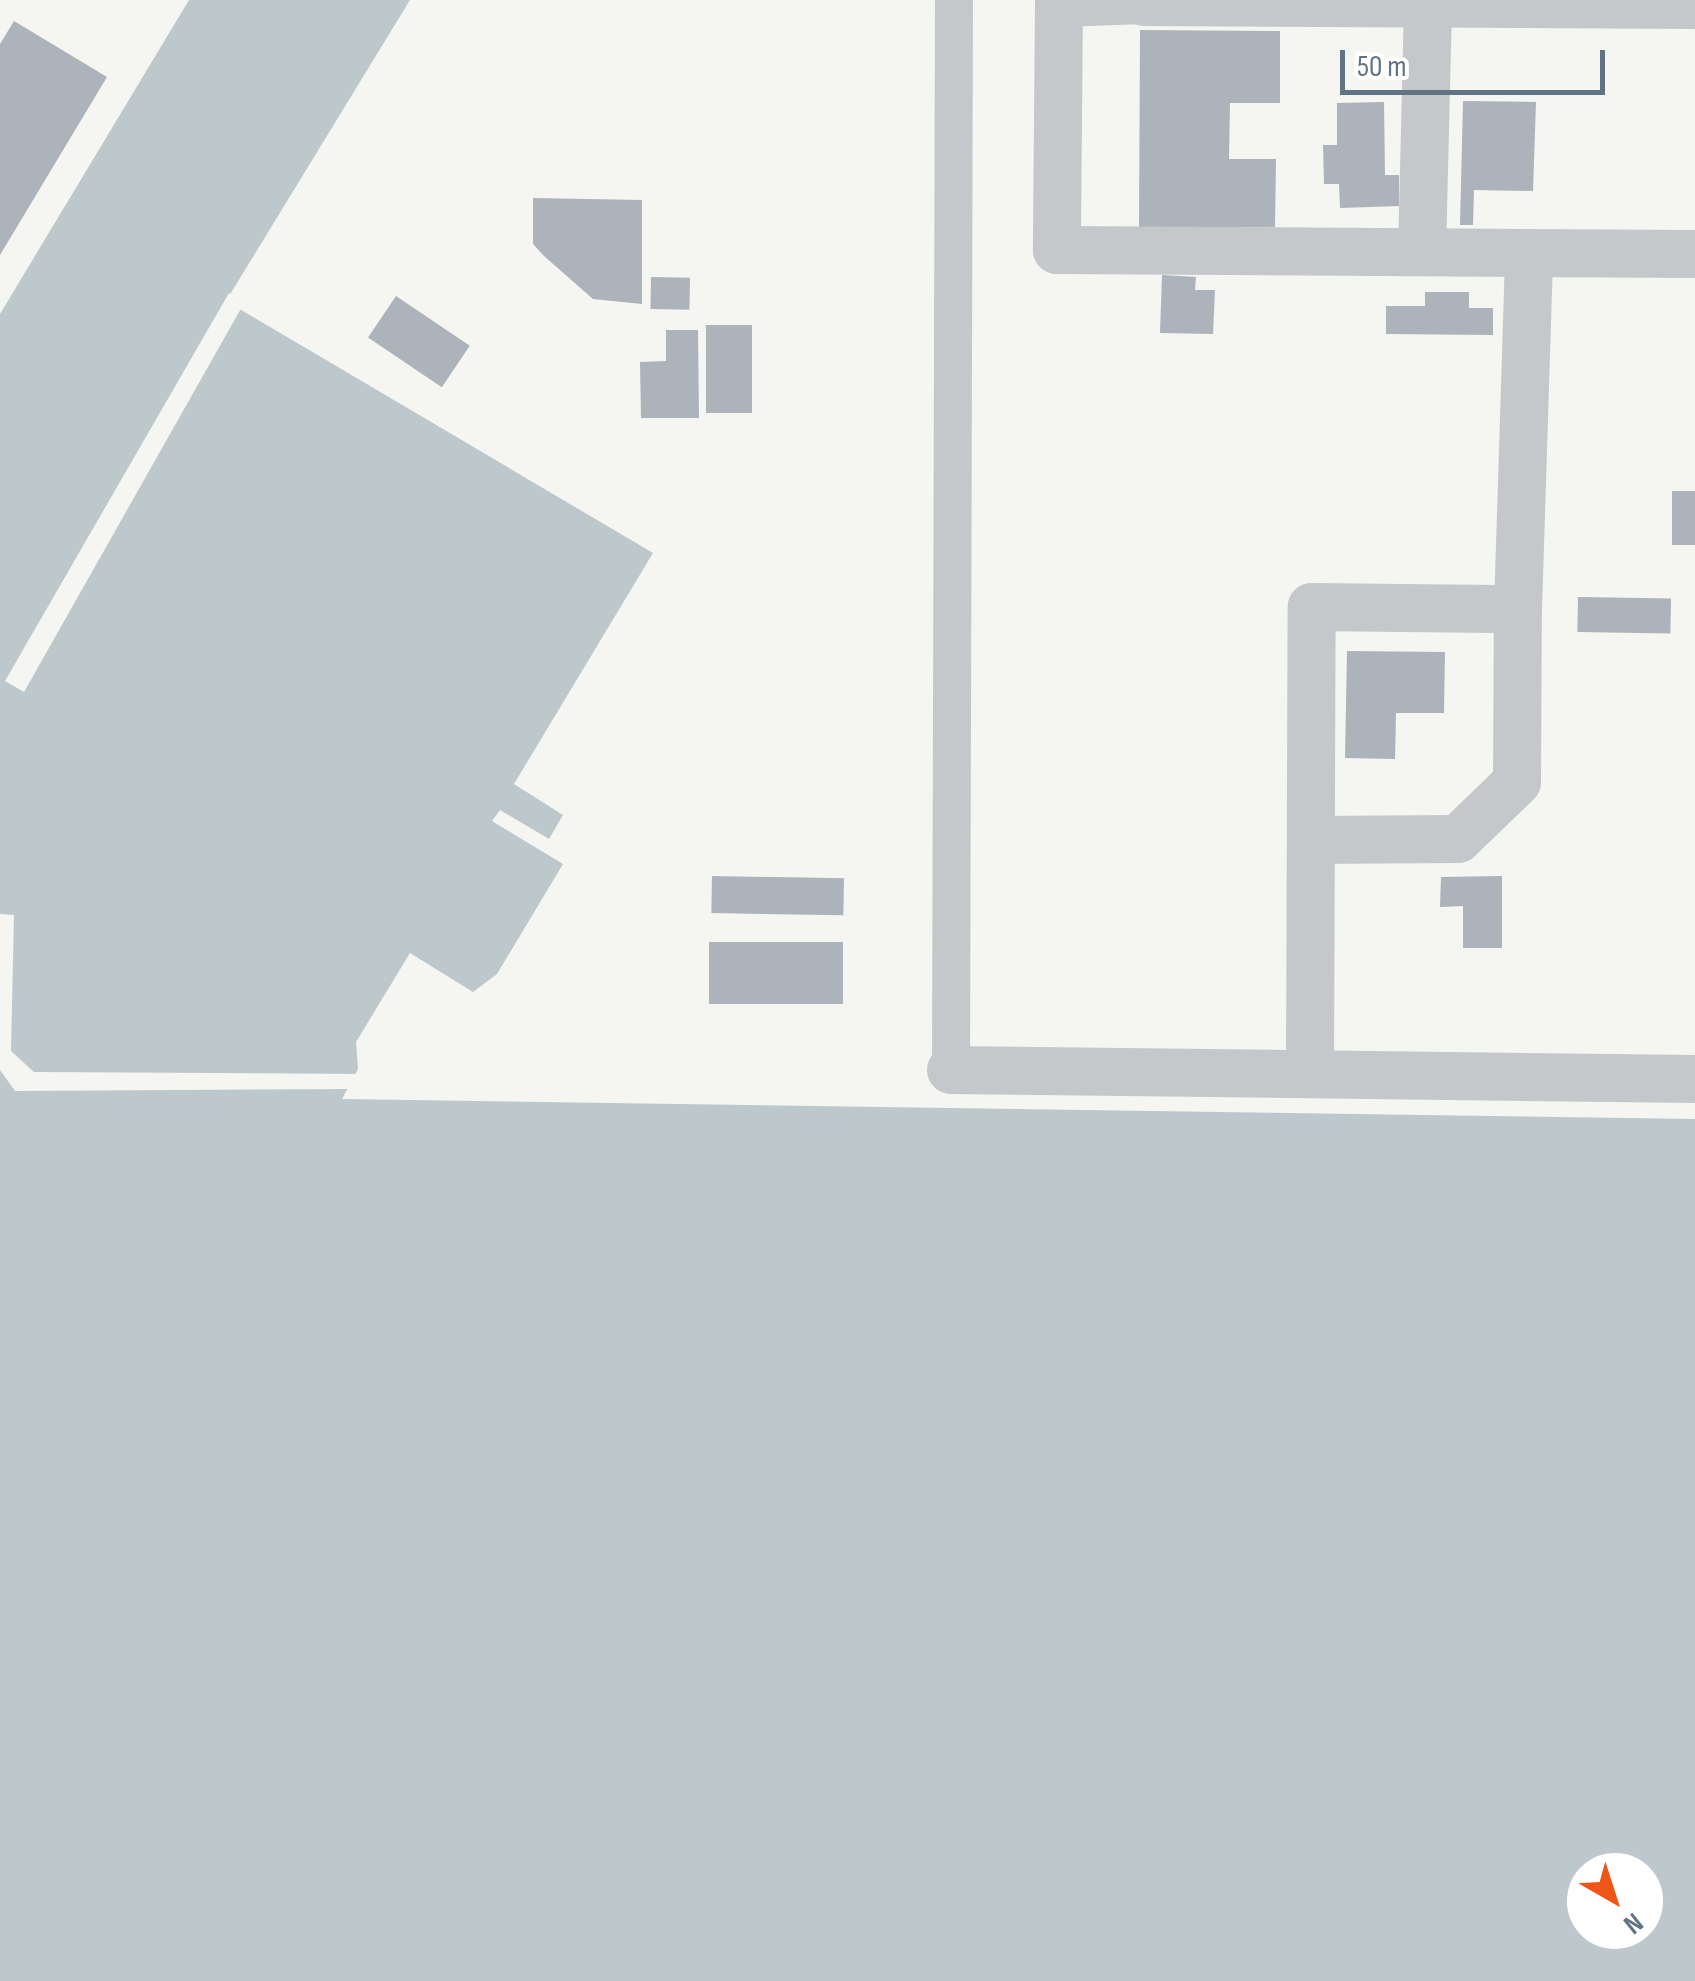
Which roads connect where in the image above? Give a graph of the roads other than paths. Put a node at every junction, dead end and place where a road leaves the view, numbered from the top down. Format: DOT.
graph roads {
  1 [pos="954,0"];
  2 [pos="1144,1"];
  3 [pos="1428,4"];
  4 [pos="1695,5"];
  5 [pos="1422,252"];
  6 [pos="1530,253"];
  7 [pos="1695,254"];
  8 [pos="1518,609"];
  9 [pos="1311,840"];
  10 [pos="951,1070"];
  11 [pos="1310,1074"];
  12 [pos="1695,1079"];
  1 -- 10 [label="street"];
  2 -- 3 [label="street"];
  2 -- 5 [label="street"];
  3 -- 4 [label="street"];
  3 -- 5 [label="street"];
  5 -- 6 [label="street"];
  6 -- 7 [label="street"];
  6 -- 8 [label="street"];
  8 -- 9 [label="street"];
  8 -- 9 [label="street"];
  9 -- 11 [label="street"];
  10 -- 11 [label="street"];
  11 -- 12 [label="street"];
}
